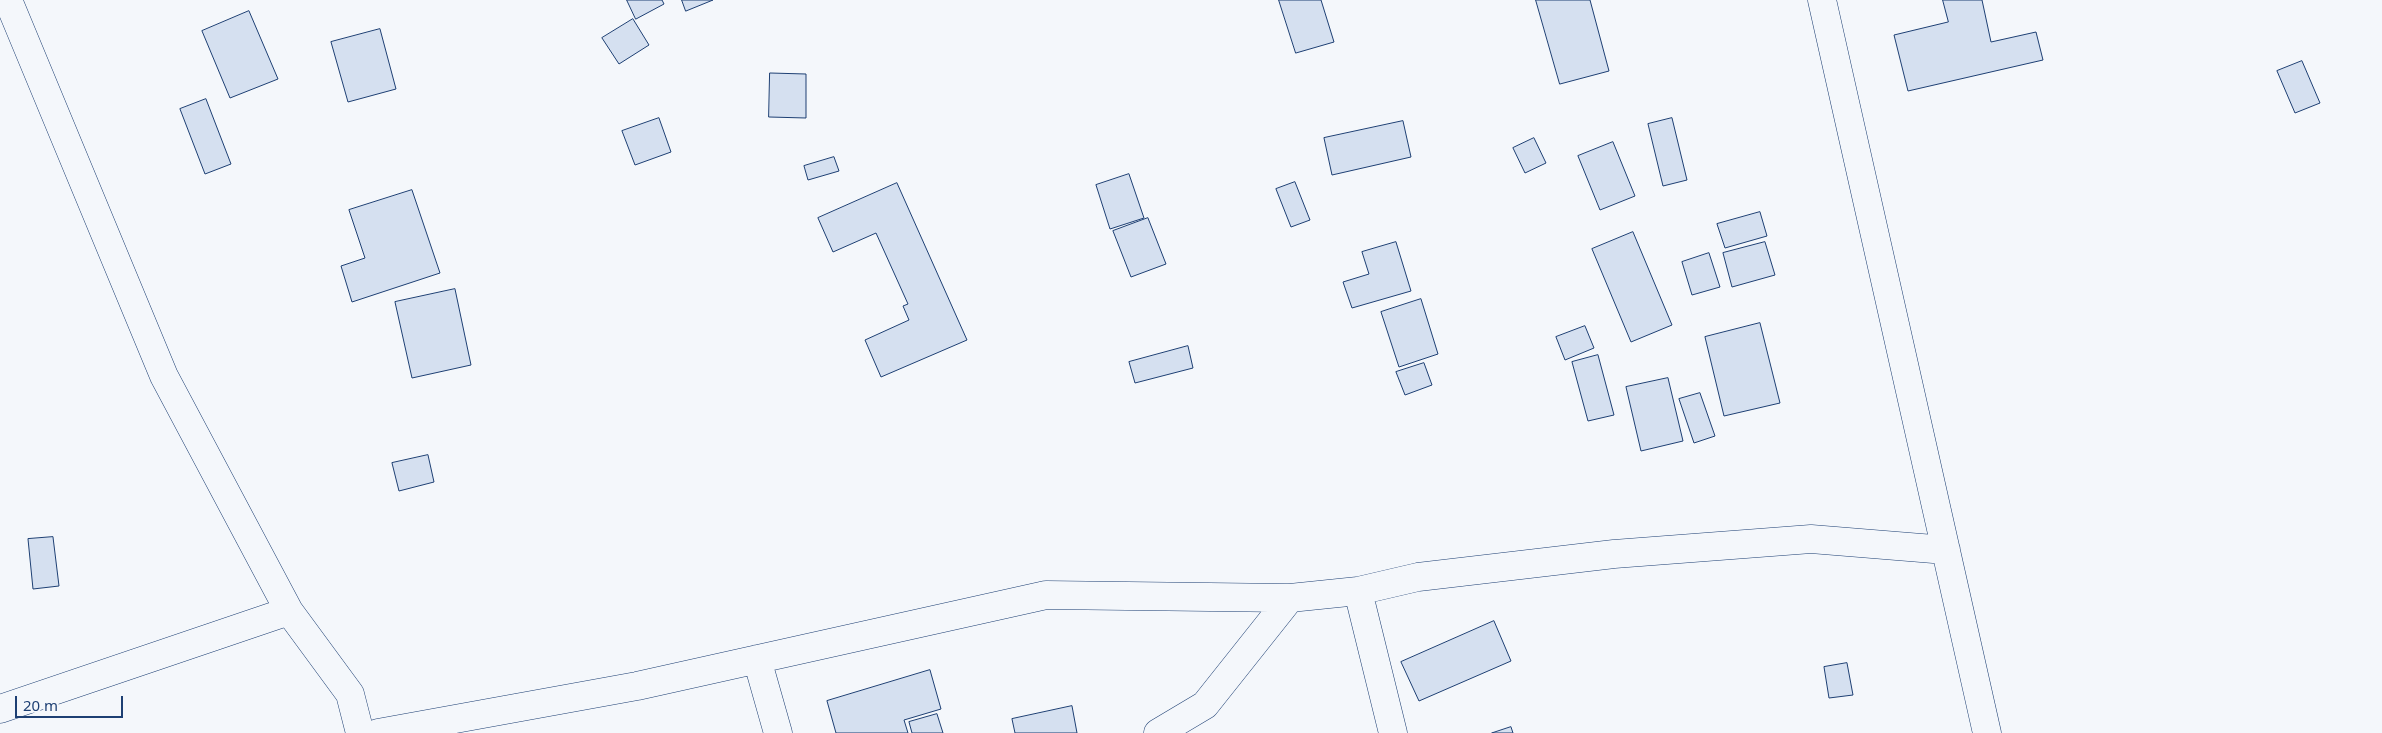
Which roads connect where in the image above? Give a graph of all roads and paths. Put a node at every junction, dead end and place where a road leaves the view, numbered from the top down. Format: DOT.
graph roads {
  1 [pos="8,0"];
  2 [pos="1822,0"];
  3 [pos="1946,550"];
  4 [pos="1358,591"];
  5 [pos="1290,598"];
  6 [pos="289,611"];
  7 [pos="757,659"];
  8 [pos="0,710"];
  9 [pos="360,733"];
  10 [pos="378,733"];
  11 [pos="778,733"];
  12 [pos="1158,733"];
  13 [pos="1393,733"];
  14 [pos="1987,733"];
  1 -- 6 [label="street"];
  2 -- 3 [label="street"];
  3 -- 4 [label="street"];
  3 -- 14 [label="street"];
  4 -- 5 [label="street"];
  4 -- 13 [label="street"];
  5 -- 7 [label="street"];
  5 -- 12 [label="street"];
  6 -- 8 [label="street"];
  6 -- 9 [label="street"];
  7 -- 10 [label="street"];
  7 -- 11 [label="street"];
}
